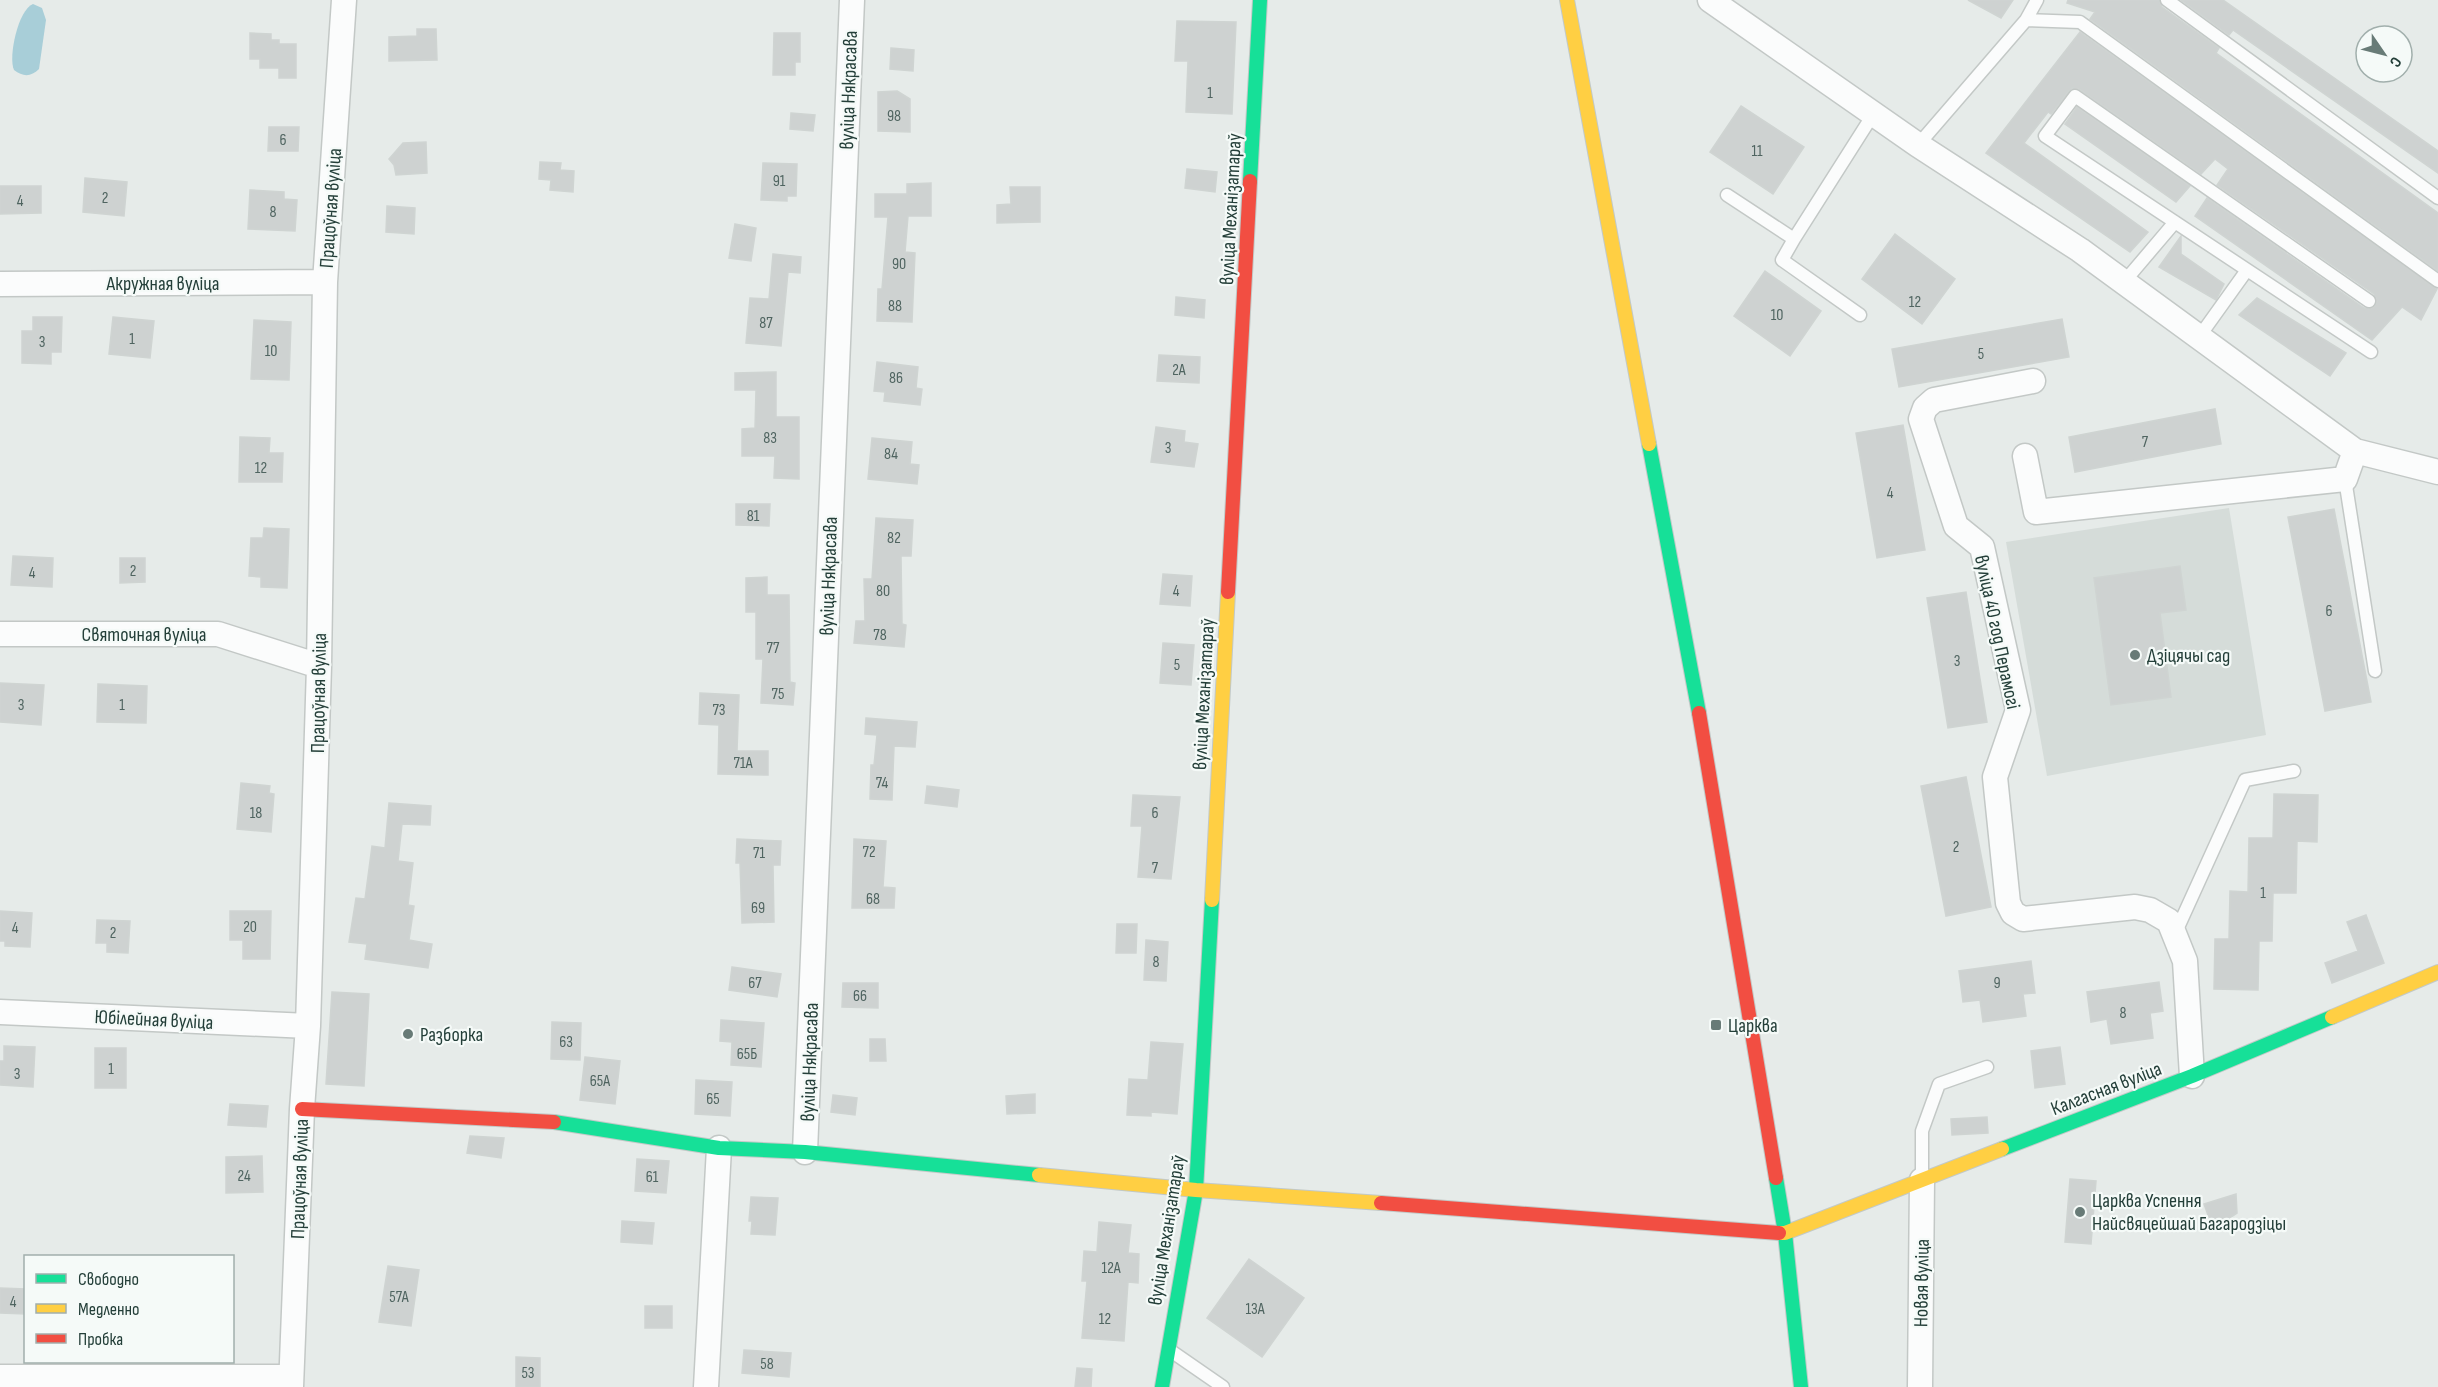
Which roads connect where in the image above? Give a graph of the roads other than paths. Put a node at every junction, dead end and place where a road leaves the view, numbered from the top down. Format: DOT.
graph roads {
  1 [pos="344,0"];
  2 [pos="852,0"];
  3 [pos="1260,0"];
  4 [pos="1567,0"];
  5 [pos="1710,0"];
  6 [pos="2037,0"];
  7 [pos="2168,0"];
  8 [pos="2026,20"];
  9 [pos="1874,113"];
  10 [pos="1918,145"];
  11 [pos="1727,195"];
  12 [pos="2438,198"];
  13 [pos="2175,222"];
  14 [pos="1794,239"];
  15 [pos="2247,270"];
  16 [pos="2438,280"];
  17 [pos="325,282"];
  18 [pos="2124,282"];
  19 [pos="0,284"];
  20 [pos="2369,301"];
  21 [pos="1860,315"];
  22 [pos="2199,337"];
  23 [pos="2370,352"];
  24 [pos="2033,381"];
  25 [pos="2355,451"];
  26 [pos="2025,456"];
  27 [pos="2438,472"];
  28 [pos="2346,479"];
  29 [pos="0,634"];
  30 [pos="319,666"];
  31 [pos="2375,671"];
  32 [pos="2294,771"];
  33 [pos="2174,935"];
  34 [pos="2438,972"];
  35 [pos="0,1012"];
  36 [pos="308,1026"];
  37 [pos="1987,1067"];
  38 [pos="2192,1076"];
  39 [pos="302,1109"];
  40 [pos="719,1148"];
  41 [pos="805,1152"];
  42 [pos="1922,1180"];
  43 [pos="1196,1190"];
  44 [pos="1785,1233"];
  45 [pos="1167,1349"];
  46 [pos="0,1377"];
  47 [pos="291,1382"];
  48 [pos="706,1387"];
  49 [pos="1162,1387"];
  50 [pos="1223,1387"];
  51 [pos="1801,1387"];
  52 [pos="1920,1387"];
  1 -- 17 [label="street, Працоўная вуліца"];
  2 -- 41 [label="street, вуліца Някрасава"];
  3 -- 43 [label="street, вуліца Механізатараў"];
  4 -- 44 [label="street"];
  5 -- 9 [label="street"];
  6 -- 8 [label="lane"];
  7 -- 12 [label="lane"];
  8 -- 10 [label="lane"];
  8 -- 16 [label="lane"];
  9 -- 10 [label="street"];
  9 -- 14 [label="lane"];
  10 -- 18 [label="street"];
  11 -- 14 [label="lane"];
  13 -- 15 [label="lane"];
  13 -- 18 [label="lane"];
  13 -- 20 [label="lane"];
  14 -- 21 [label="lane"];
  15 -- 22 [label="lane"];
  15 -- 23 [label="lane"];
  17 -- 19 [label="street, Акружная вуліца"];
  17 -- 30 [label="street, Працоўная вуліца"];
  18 -- 22 [label="street"];
  22 -- 25 [label="street"];
  24 -- 33 [label="street, вуліца 40 год Перамогі"];
  25 -- 27 [label="street"];
  25 -- 28 [label="street"];
  26 -- 28 [label="street"];
  28 -- 31 [label="lane"];
  29 -- 30 [label="street, Святочная вуліца"];
  30 -- 36 [label="street, Працоўная вуліца"];
  32 -- 33 [label="lane"];
  33 -- 38 [label="street, вуліца 40 год Перамогі"];
  34 -- 38 [label="street, Калгасная вуліца"];
  35 -- 36 [label="street, Юбілейная вуліца"];
  36 -- 39 [label="street, Працоўная вуліца"];
  37 -- 42 [label="lane"];
  38 -- 42 [label="street, Калгасная вуліца"];
  39 -- 40 [label="street"];
  39 -- 47 [label="street, Працоўная вуліца"];
  40 -- 41 [label="street"];
  40 -- 48 [label="street"];
  41 -- 43 [label="street"];
  42 -- 44 [label="street, Калгасная вуліца"];
  42 -- 52 [label="street, Новая вуліца"];
  43 -- 44 [label="street"];
  43 -- 45 [label="street, вуліца Механізатараў"];
  44 -- 51 [label="street"];
  45 -- 49 [label="street, вуліца Механізатараў"];
  45 -- 50 [label="lane"];
  46 -- 47 [label="street"];
}
